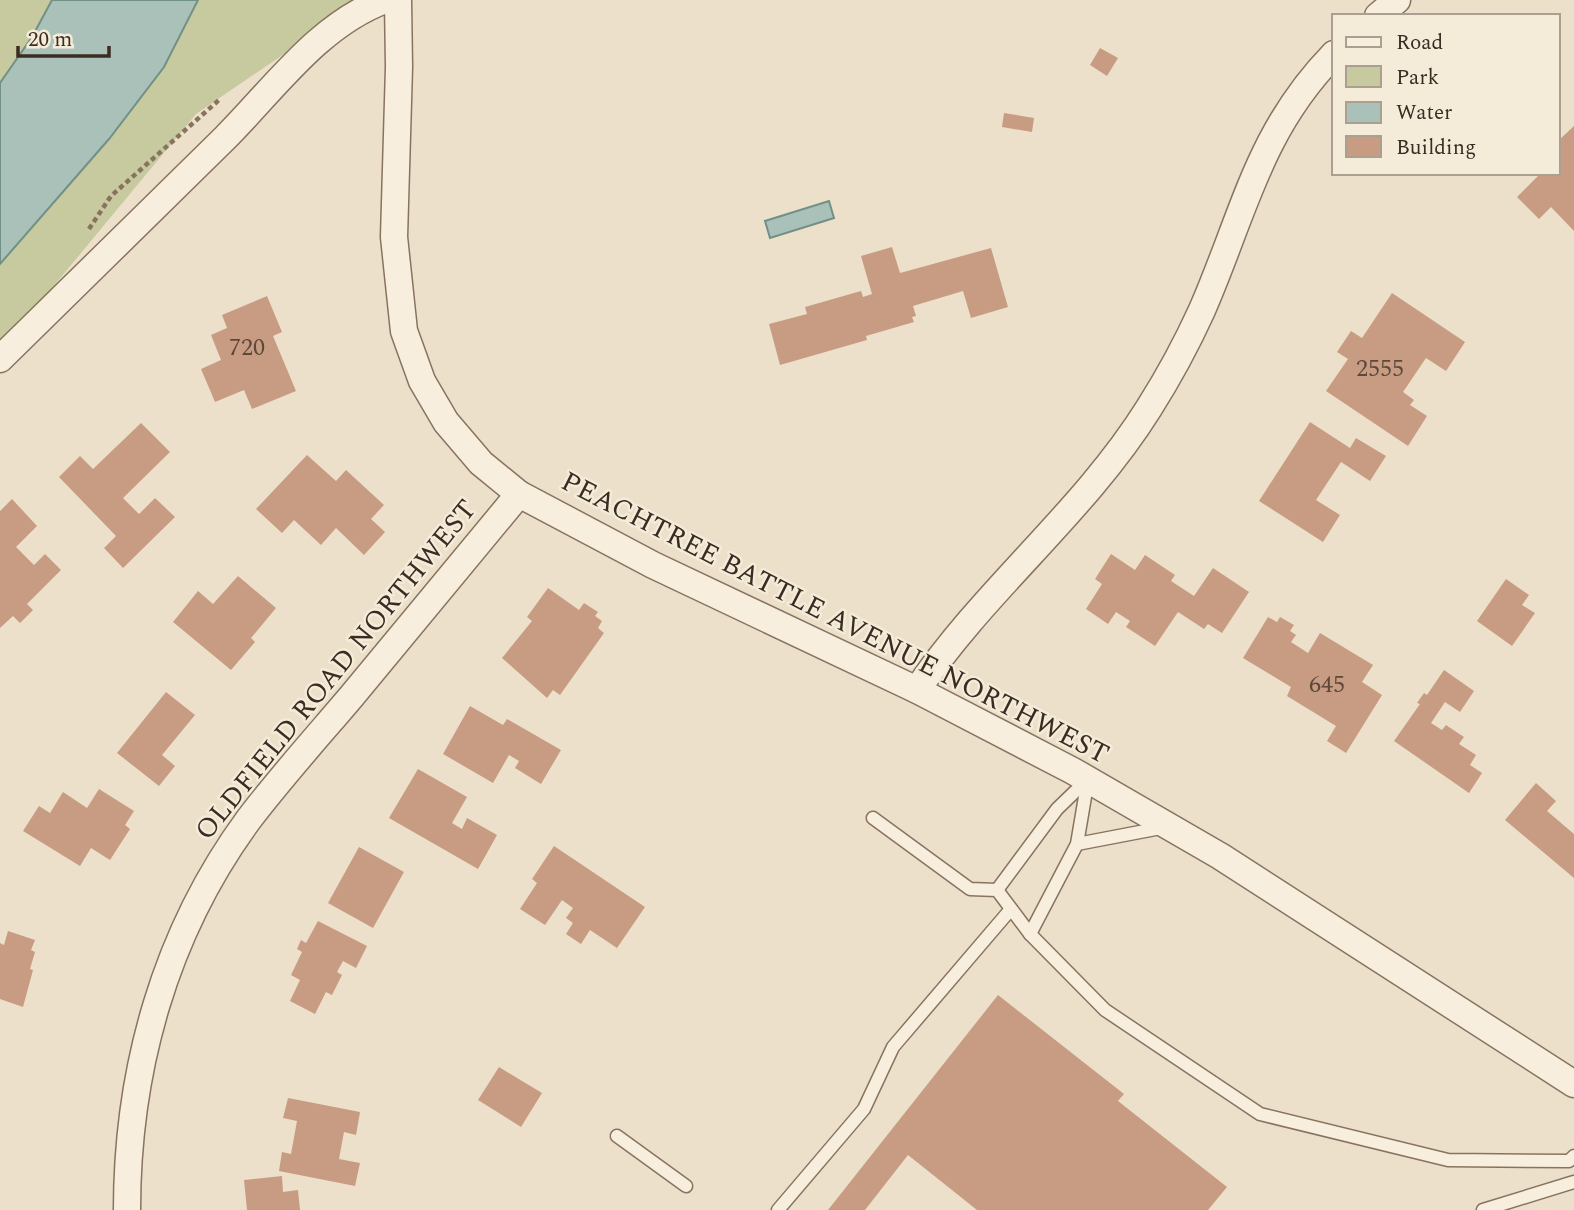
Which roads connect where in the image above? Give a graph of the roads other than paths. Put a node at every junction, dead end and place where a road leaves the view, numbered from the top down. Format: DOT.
graph roads {
  1 [pos="385,0"];
  2 [pos="398,0"];
  3 [pos="1397,0"];
  4 [pos="1380,14"];
  5 [pos="1332,56"];
  6 [pos="0,359"];
  7 [pos="519,494"];
  8 [pos="916,690"];
  9 [pos="1088,779"];
  10 [pos="873,818"];
  11 [pos="1169,826"];
  12 [pos="1077,844"];
  13 [pos="997,890"];
  14 [pos="1011,909"];
  15 [pos="1030,934"];
  16 [pos="1574,1084"];
  17 [pos="617,1136"];
  18 [pos="1572,1162"];
  19 [pos="1574,1182"];
  20 [pos="686,1186"];
  21 [pos="127,1210"];
  22 [pos="778,1210"];
  23 [pos="1483,1210"];
  1 -- 6 [label="street"];
  2 -- 7 [label="street, PEACHTREE BATTLE AVENUE NORTHWEST"];
  3 -- 4 [label="street"];
  5 -- 8 [label="street"];
  7 -- 8 [label="street, PEACHTREE BATTLE AVENUE NORTHWEST"];
  7 -- 21 [label="street, OLDFIELD ROAD NORTHWEST"];
  8 -- 9 [label="street, PEACHTREE BATTLE AVENUE NORTHWEST"];
  9 -- 11 [label="street, PEACHTREE BATTLE AVENUE NORTHWEST"];
  9 -- 12 [label="lane"];
  9 -- 13 [label="lane"];
  10 -- 13 [label="lane"];
  11 -- 12 [label="lane"];
  11 -- 16 [label="street, PEACHTREE BATTLE AVENUE NORTHWEST"];
  12 -- 15 [label="lane"];
  13 -- 14 [label="lane"];
  14 -- 15 [label="lane"];
  14 -- 22 [label="lane"];
  15 -- 18 [label="lane"];
  17 -- 20 [label="lane"];
  19 -- 23 [label="lane"];
}
